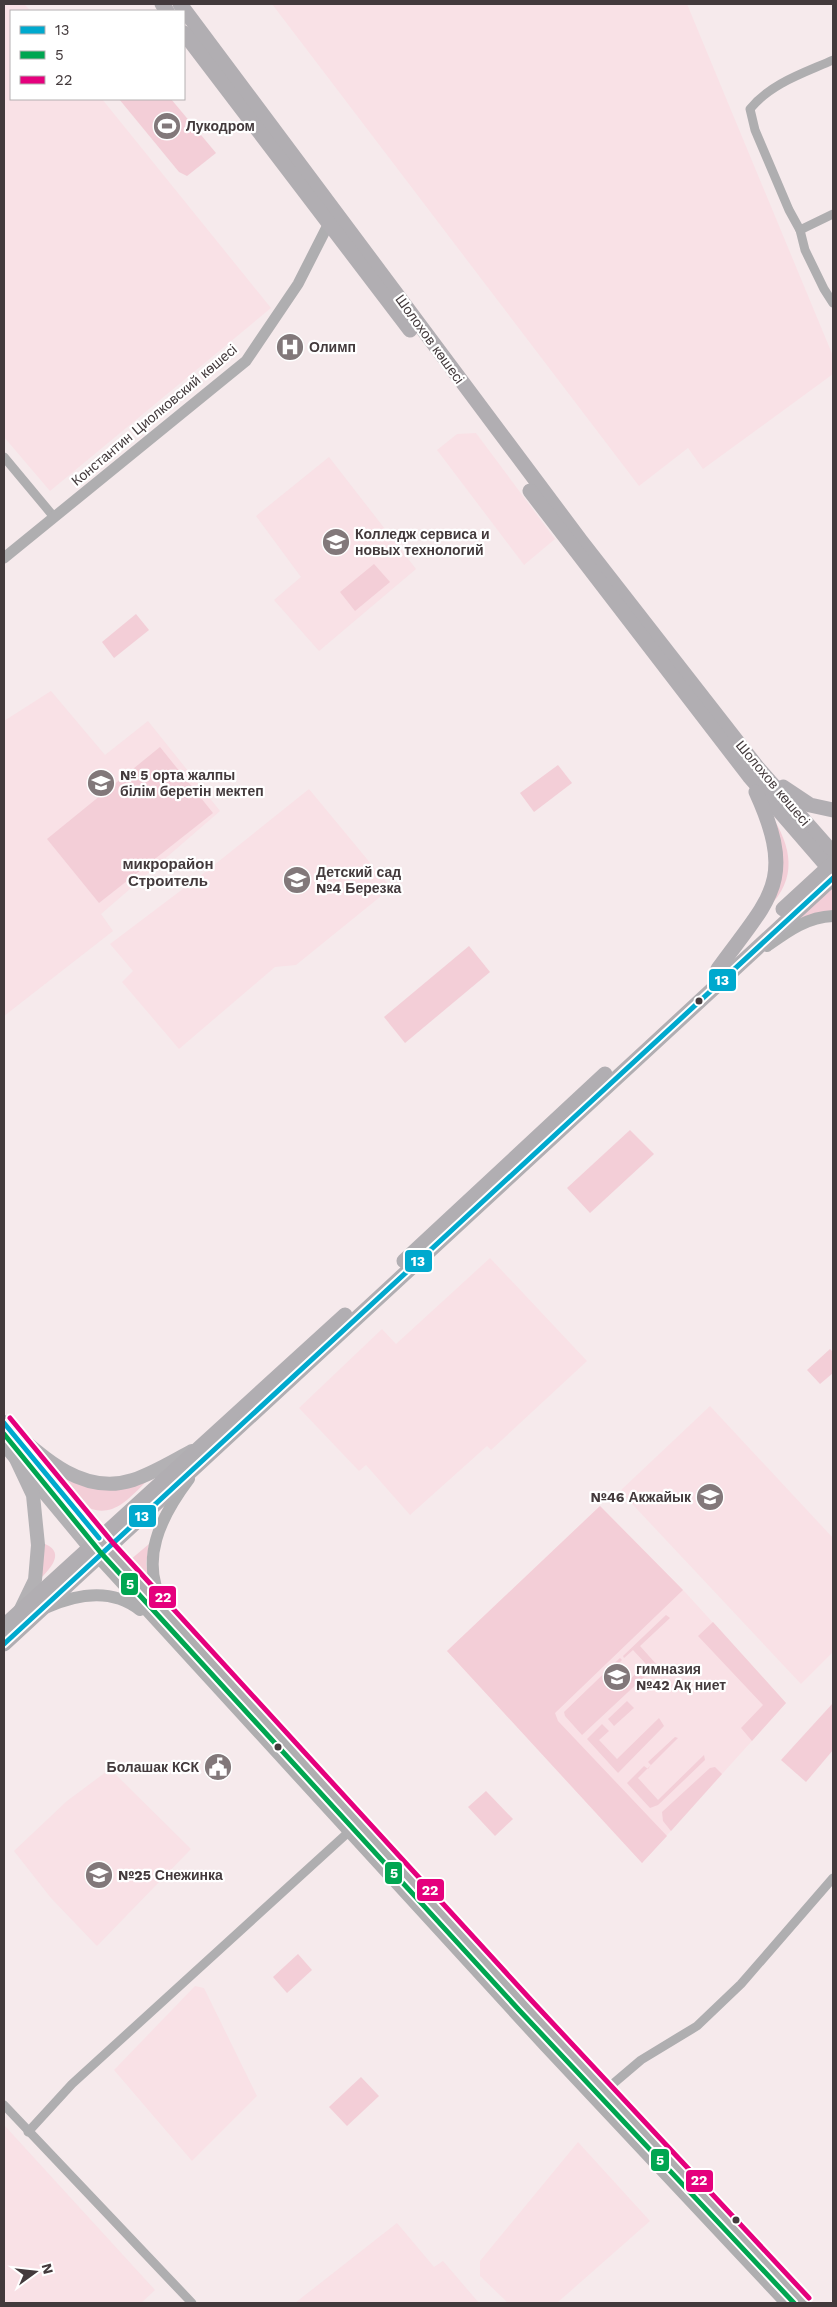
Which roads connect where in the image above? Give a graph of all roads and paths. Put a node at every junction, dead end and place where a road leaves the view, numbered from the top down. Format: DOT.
graph roads {
  1 [pos="185,11"];
  2 [pos="185,34"];
  3 [pos="833,60"];
  4 [pos="833,214"];
  5 [pos="334,219"];
  6 [pos="800,230"];
  7 [pos="833,303"];
  8 [pos="4,457"];
  9 [pos="54,517"];
  10 [pos="4,558"];
  11 [pos="754,772"];
  12 [pos="833,810"];
  13 [pos="832,867"];
  14 [pos="833,916"];
  15 [pos="721,973"];
  16 [pos="4,1422"];
  17 [pos="4,1444"];
  18 [pos="201,1453"];
  19 [pos="16,1459"];
  20 [pos="98,1547"];
  21 [pos="40,1610"];
  22 [pos="20,1611"];
  23 [pos="173,1620"];
  24 [pos="4,1626"];
  25 [pos="163,1629"];
  26 [pos="4,1644"];
  27 [pos="359,1823"];
  28 [pos="349,1832"];
  29 [pos="833,1878"];
  30 [pos="604,2089"];
  31 [pos="596,2101"];
  32 [pos="4,2105"];
  33 [pos="28,2132"];
  34 [pos="192,2303"];
  35 [pos="786,2303"];
  36 [pos="804,2303"];
  1 -- 5 [label="highway, Шолохов көшесі"];
  2 -- 5 [label="highway, Шолохов көшесі"];
  3 -- 6 [label="street"];
  4 -- 6 [label="street"];
  5 -- 9 [label="street, Константин Циолковский көшесі"];
  5 -- 11 [label="highway, Шолохов көшесі"];
  5 -- 11 [label="highway, Шолохов көшесі"];
  6 -- 7 [label="street"];
  8 -- 9 [label="street"];
  9 -- 10 [label="street, Константин Циолковский көшесі"];
  11 -- 12 [label="highway"];
  11 -- 13 [label="highway"];
  11 -- 15 [label="highway"];
  13 -- 15 [label="highway"];
  14 -- 15 [label="main road"];
  15 -- 18 [label="highway"];
  16 -- 18 [label="main road"];
  16 -- 20 [label="main road"];
  17 -- 19 [label="main road"];
  18 -- 20 [label="highway"];
  18 -- 23 [label="main road"];
  19 -- 20 [label="main road"];
  19 -- 22 [label="main road"];
  20 -- 21 [label="highway"];
  20 -- 22 [label="highway"];
  20 -- 23 [label="main road"];
  20 -- 25 [label="main road"];
  21 -- 25 [label="main road"];
  21 -- 26 [label="highway"];
  22 -- 24 [label="highway"];
  23 -- 27 [label="main road"];
  25 -- 28 [label="main road"];
  27 -- 28 [label="street"];
  27 -- 30 [label="main road"];
  28 -- 31 [label="main road"];
  28 -- 33 [label="street"];
  29 -- 30 [label="street"];
  30 -- 31 [label="street"];
  30 -- 36 [label="main road"];
  31 -- 35 [label="main road"];
  32 -- 33 [label="street"];
  33 -- 34 [label="street"];
}
